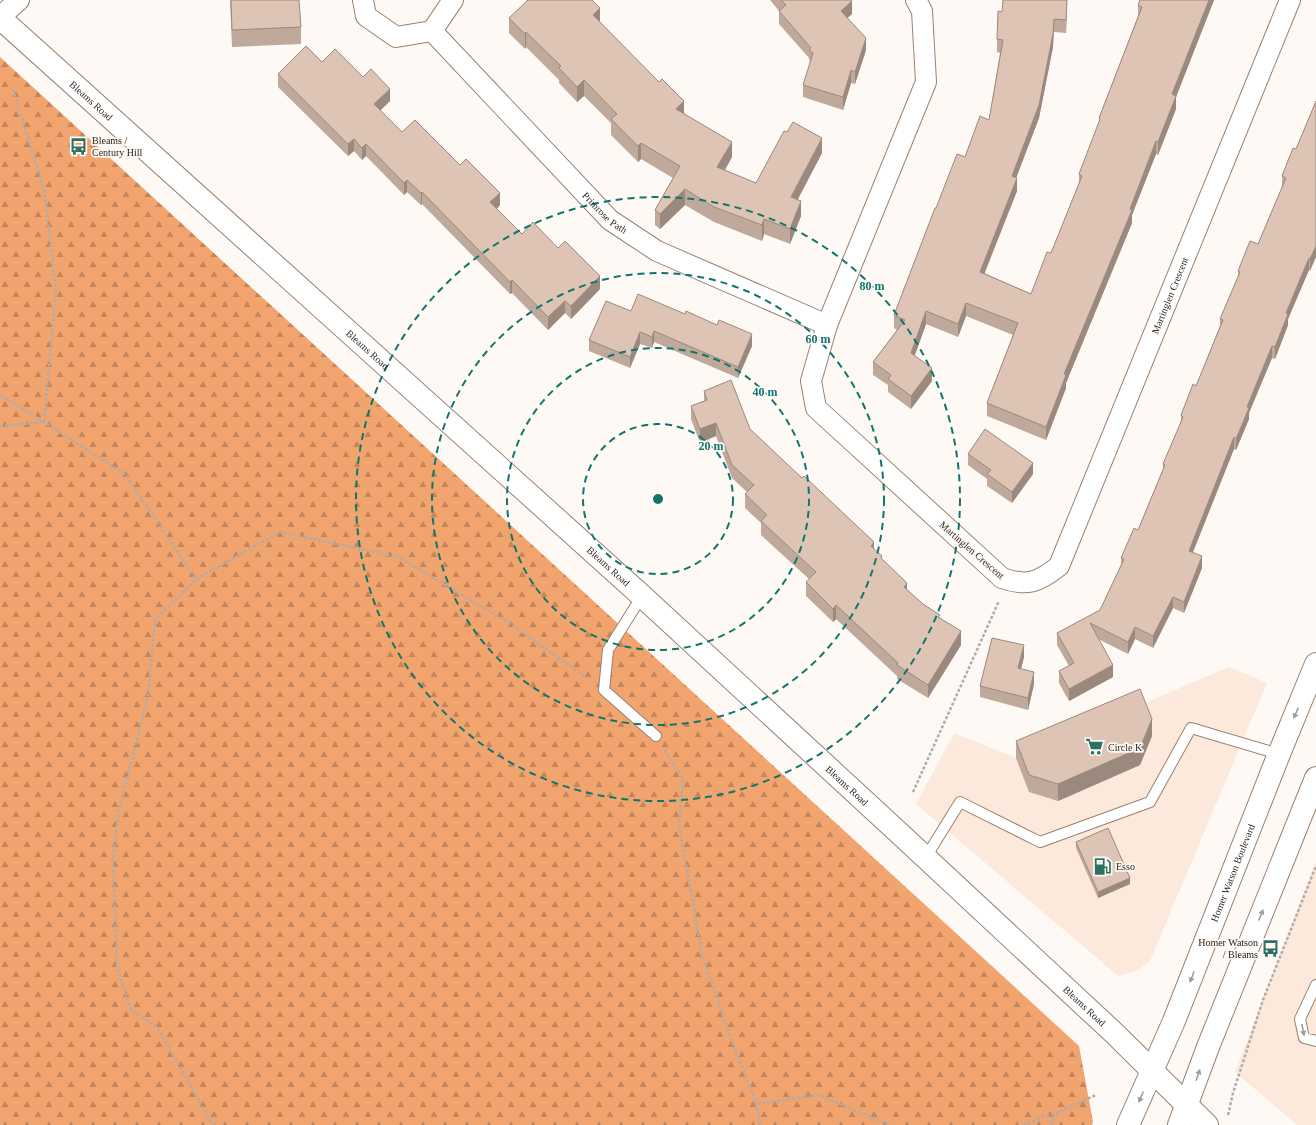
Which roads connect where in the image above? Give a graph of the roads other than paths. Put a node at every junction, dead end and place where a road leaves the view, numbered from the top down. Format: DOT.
graph roads {
  1 [pos="19,0"];
  2 [pos="363,0"];
  3 [pos="453,0"];
  4 [pos="916,0"];
  5 [pos="1290,0"];
  6 [pos="0,18"];
  7 [pos="432,31"];
  8 [pos="827,325"];
  9 [pos="642,596"];
  10 [pos="1316,664"];
  11 [pos="1311,693"];
  12 [pos="656,736"];
  13 [pos="1279,754"];
  14 [pos="1316,778"];
  15 [pos="926,857"];
  16 [pos="1316,985"];
  17 [pos="1316,1041"];
  18 [pos="1152,1071"];
  19 [pos="1183,1115"];
  20 [pos="1128,1125"];
  21 [pos="1207,1125"];
  1 -- 6 [label="street"];
  2 -- 7 [label="street"];
  3 -- 7 [label="street"];
  4 -- 8 [label="street, Martinglen Crescent"];
  5 -- 8 [label="street, Martinglen Crescent"];
  6 -- 9 [label="main road, Bleams Road"];
  7 -- 8 [label="street, Primrose Path"];
  9 -- 12 [label="lane"];
  9 -- 15 [label="main road, Bleams Road"];
  10 -- 11 [label="main road, Homer Watson Boulevard"];
  11 -- 13 [label="main road, Homer Watson Boulevard, one-way"];
  13 -- 15 [label="lane"];
  13 -- 18 [label="main road, Homer Watson Boulevard, one-way"];
  19 -- 14 [label="main road, one-way"];
  15 -- 18 [label="main road, Bleams Road"];
  16 -- 17 [label="lane, one-way"];
  18 -- 19 [label="main road, Bleams Road"];
  18 -- 20 [label="main road, Homer Watson Boulevard, one-way"];
  19 -- 21 [label="main road, Bleams Road"];
}
